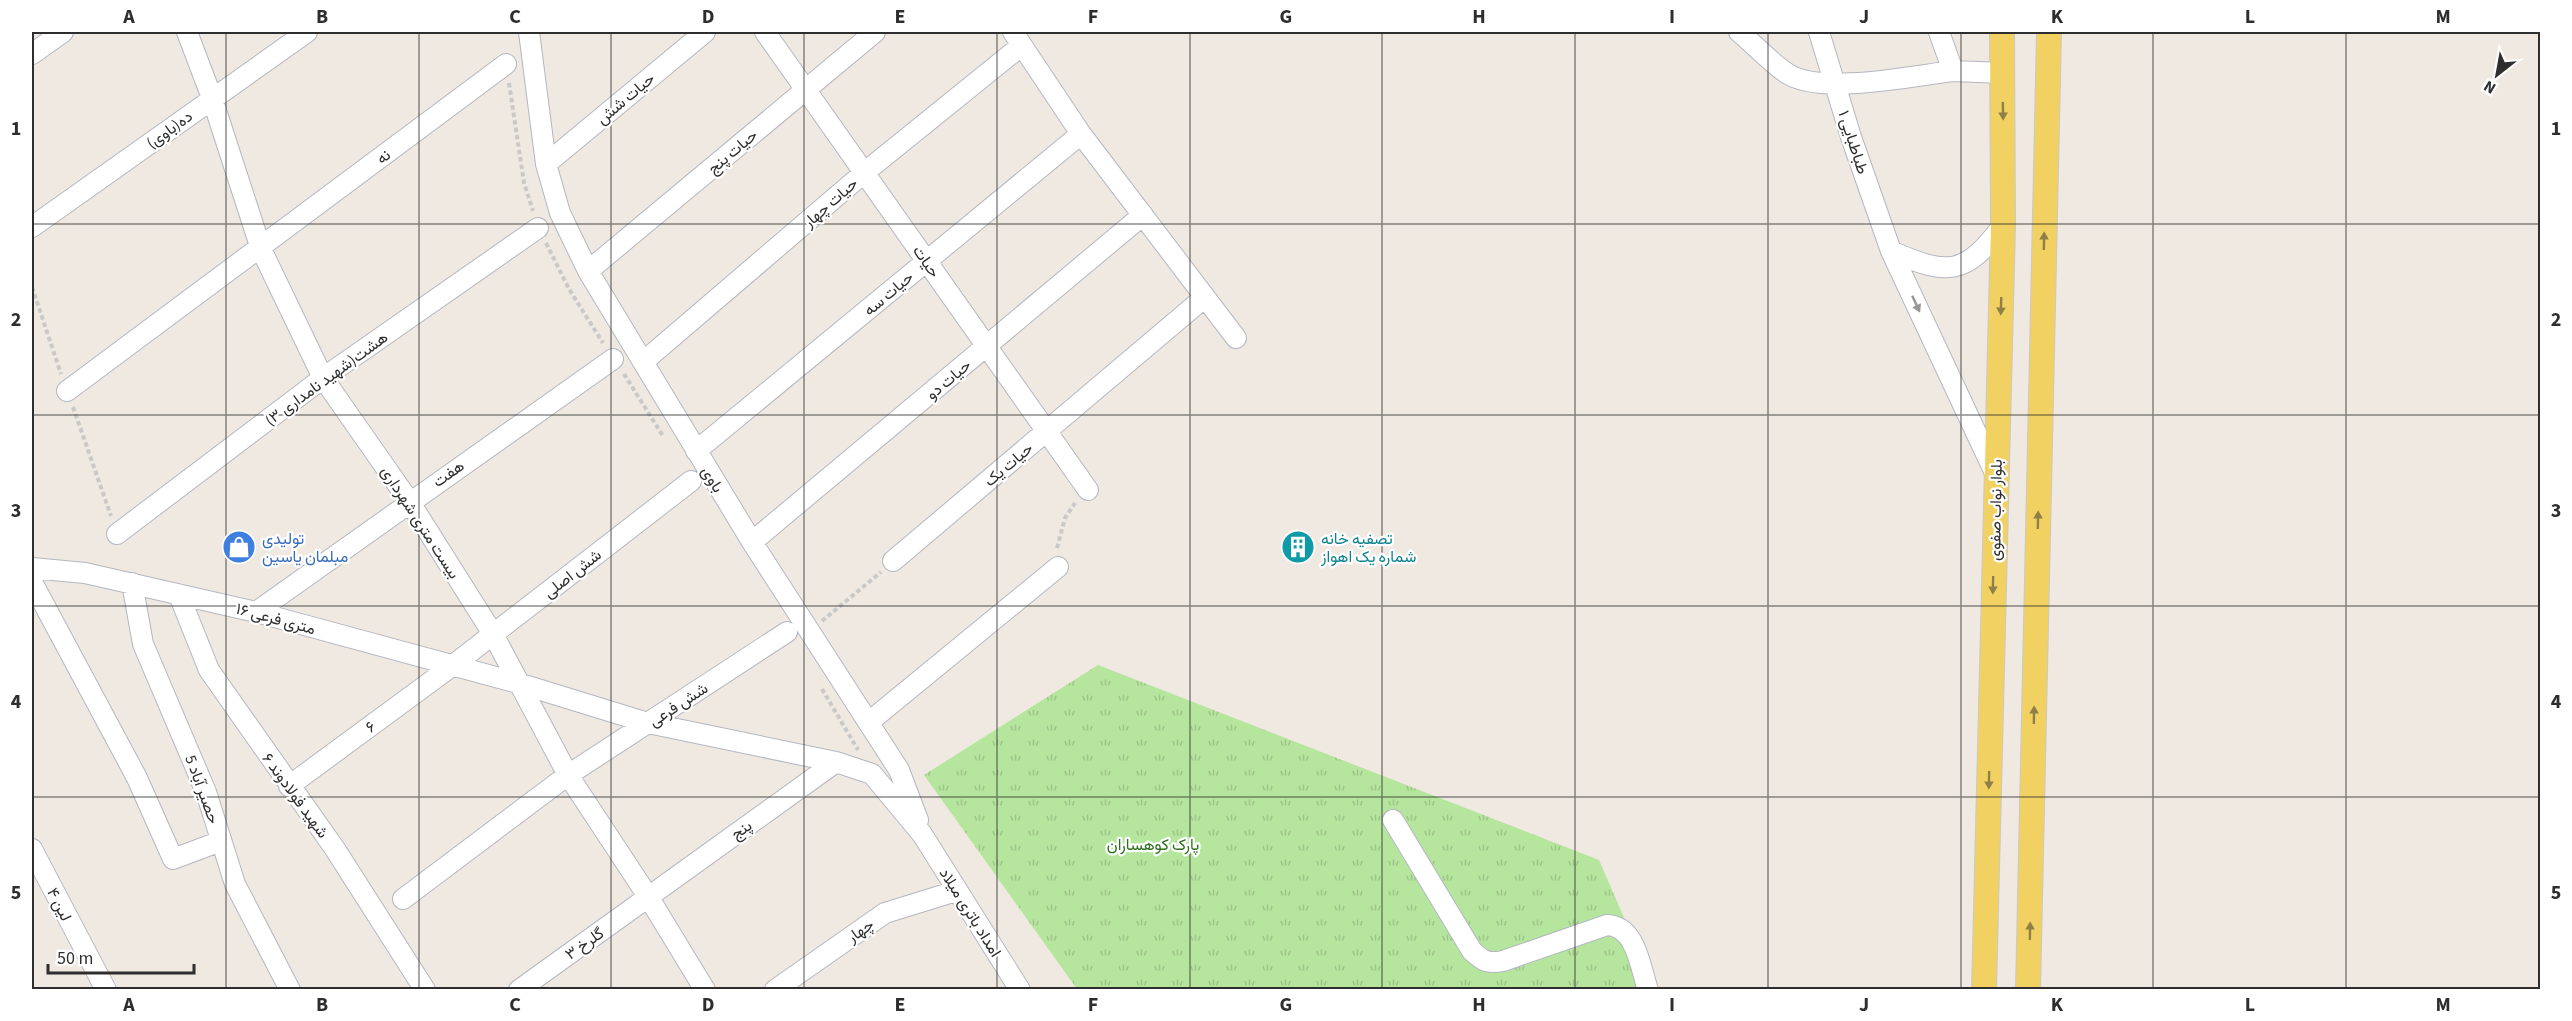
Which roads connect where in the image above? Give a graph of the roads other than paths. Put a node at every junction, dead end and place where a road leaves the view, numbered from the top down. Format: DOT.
graph roads {
  1 [pos="63,32"];
  2 [pos="187,32"];
  3 [pos="307,32"];
  4 [pos="705,32"];
  5 [pos="765,32"];
  6 [pos="875,32"];
  7 [pos="1739,32"];
  8 [pos="1819,32"];
  9 [pos="1939,32"];
  10 [pos="2002,32"];
  11 [pos="2049,32"];
  12 [pos="533,35"];
  13 [pos="1017,39"];
  14 [pos="32,54"];
  15 [pos="506,64"];
  16 [pos="1953,71"];
  17 [pos="2003,73"];
  18 [pos="1835,84"];
  19 [pos="806,89"];
  20 [pos="212,98"];
  21 [pos="1081,134"];
  22 [pos="546,164"];
  23 [pos="865,172"];
  24 [pos="1143,215"];
  25 [pos="2003,225"];
  26 [pos="32,227"];
  27 [pos="538,228"];
  28 [pos="261,249"];
  29 [pos="1891,251"];
  30 [pos="927,261"];
  31 [pos="588,271"];
  32 [pos="1205,297"];
  33 [pos="1236,338"];
  34 [pos="987,347"];
  35 [pos="613,358"];
  36 [pos="643,362"];
  37 [pos="323,378"];
  38 [pos="67,391"];
  39 [pos="1047,431"];
  40 [pos="696,451"];
  41 [pos="1995,473"];
  42 [pos="691,480"];
  43 [pos="1088,490"];
  44 [pos="409,501"];
  45 [pos="117,534"];
  46 [pos="752,542"];
  47 [pos="893,561"];
  48 [pos="1058,567"];
  49 [pos="32,568"];
  50 [pos="32,582"];
  51 [pos="132,583"];
  52 [pos="179,595"];
  53 [pos="256,612"];
  54 [pos="787,632"];
  55 [pos="493,634"];
  56 [pos="452,666"];
  57 [pos="518,683"];
  58 [pos="868,722"];
  59 [pos="648,723"];
  60 [pos="836,762"];
  61 [pos="568,775"];
  62 [pos="289,786"];
  63 [pos="1393,820"];
  64 [pos="922,834"];
  65 [pos="221,842"];
  66 [pos="32,849"];
  67 [pos="956,891"];
  68 [pos="403,898"];
  69 [pos="649,898"];
  70 [pos="106,990"];
  71 [pos="290,990"];
  72 [pos="425,990"];
  73 [pos="519,990"];
  74 [pos="705,990"];
  75 [pos="775,990"];
  76 [pos="1020,990"];
  77 [pos="1648,990"];
  78 [pos="1984,990"];
  79 [pos="2028,990"];
  1 -- 14 [label="street"];
  2 -- 20 [label="street, بیست متری شهرداری"];
  3 -- 20 [label="street, ده(باوی)"];
  4 -- 22 [label="street, حیات شش"];
  5 -- 19 [label="street, حیات"];
  6 -- 19 [label="street, حیات پنج"];
  7 -- 18 [label="street"];
  8 -- 18 [label="street, طباطبایی ۱"];
  9 -- 16 [label="street"];
  10 -- 17 [label="main road, بلوار نواب صفوی"];
  79 -- 11 [label="main road, one-way"];
  12 -- 22 [label="street, باوی"];
  13 -- 21 [label="street"];
  13 -- 23 [label="street, حیات چهار"];
  15 -- 28 [label="street, نه"];
  16 -- 17 [label="street"];
  16 -- 18 [label="street"];
  17 -- 25 [label="main road, بلوار نواب صفوی, one-way"];
  18 -- 29 [label="street, طباطبایی ۱"];
  19 -- 23 [label="street, حیات"];
  19 -- 31 [label="street, حیات پنج"];
  20 -- 26 [label="street, ده(باوی)"];
  20 -- 28 [label="street, بیست متری شهرداری"];
  21 -- 24 [label="street"];
  21 -- 30 [label="street, حیات سه"];
  22 -- 31 [label="street, باوی"];
  23 -- 30 [label="street, حیات"];
  23 -- 36 [label="street, حیات چهار"];
  24 -- 32 [label="street"];
  24 -- 34 [label="street, حیات دو"];
  25 -- 29 [label="street"];
  25 -- 41 [label="main road, بلوار نواب صفوی, one-way"];
  27 -- 37 [label="street, هشت(شهید نامداری ۳)"];
  28 -- 37 [label="street, بیست متری شهرداری"];
  28 -- 38 [label="street, نه"];
  29 -- 41 [label="street, طباطبایی ۱, one-way"];
  30 -- 34 [label="street, حیات"];
  30 -- 40 [label="street, حیات سه"];
  31 -- 36 [label="street, باوی"];
  32 -- 33 [label="street"];
  32 -- 39 [label="street, حیات یک"];
  34 -- 39 [label="street, حیات"];
  34 -- 46 [label="street, حیات دو"];
  35 -- 44 [label="street, هفت"];
  36 -- 40 [label="street, باوی"];
  37 -- 44 [label="street, بیست متری شهرداری"];
  37 -- 45 [label="street, هشت(شهید نامداری ۳)"];
  39 -- 43 [label="street, حیات"];
  39 -- 47 [label="street, حیات یک"];
  40 -- 46 [label="street, باوی"];
  41 -- 78 [label="main road, بلوار نواب صفوی, one-way"];
  42 -- 55 [label="street, شش اصلی"];
  44 -- 53 [label="street, هفت"];
  44 -- 55 [label="street, بیست متری شهرداری"];
  46 -- 58 [label="street, باوی"];
  48 -- 58 [label="street"];
  49 -- 51 [label="street, ۱۶ متری فرعی"];
  50 -- 65 [label="street"];
  51 -- 52 [label="street, ۱۶ متری فرعی"];
  51 -- 65 [label="street, حصیر آباد 5"];
  52 -- 53 [label="street, ۱۶ متری فرعی"];
  52 -- 62 [label="street, شهید فولادوند ۶"];
  53 -- 56 [label="street, ۱۶ متری فرعی"];
  54 -- 59 [label="street, شش فرعی"];
  55 -- 56 [label="street, شش اصلی"];
  55 -- 57 [label="street, بیست متری شهرداری"];
  56 -- 57 [label="street, ۱۶ متری فرعی"];
  56 -- 62 [label="street, ۶"];
  57 -- 59 [label="street, ۱۶ متری فرعی"];
  57 -- 61 [label="street, بیست متری شهرداری"];
  58 -- 64 [label="street, باوی"];
  59 -- 60 [label="street, ۱۶ متری فرعی"];
  59 -- 61 [label="street, شش فرعی"];
  60 -- 64 [label="street, ۱۶ متری فرعی"];
  60 -- 69 [label="street, پنج"];
  61 -- 68 [label="street, شش فرعی"];
  61 -- 69 [label="street, بیست متری شهرداری"];
  62 -- 72 [label="street, شهید فولادوند ۶"];
  63 -- 77 [label="street"];
  64 -- 67 [label="street, امداد باتری میلاد"];
  65 -- 71 [label="street, حصیر آباد 5"];
  66 -- 70 [label="street, لین ۴"];
  67 -- 75 [label="street, چهار"];
  67 -- 76 [label="street, امداد باتری میلاد"];
  69 -- 73 [label="street, گلرخ ۳"];
  69 -- 74 [label="street, بیست متری شهرداری"];
}
